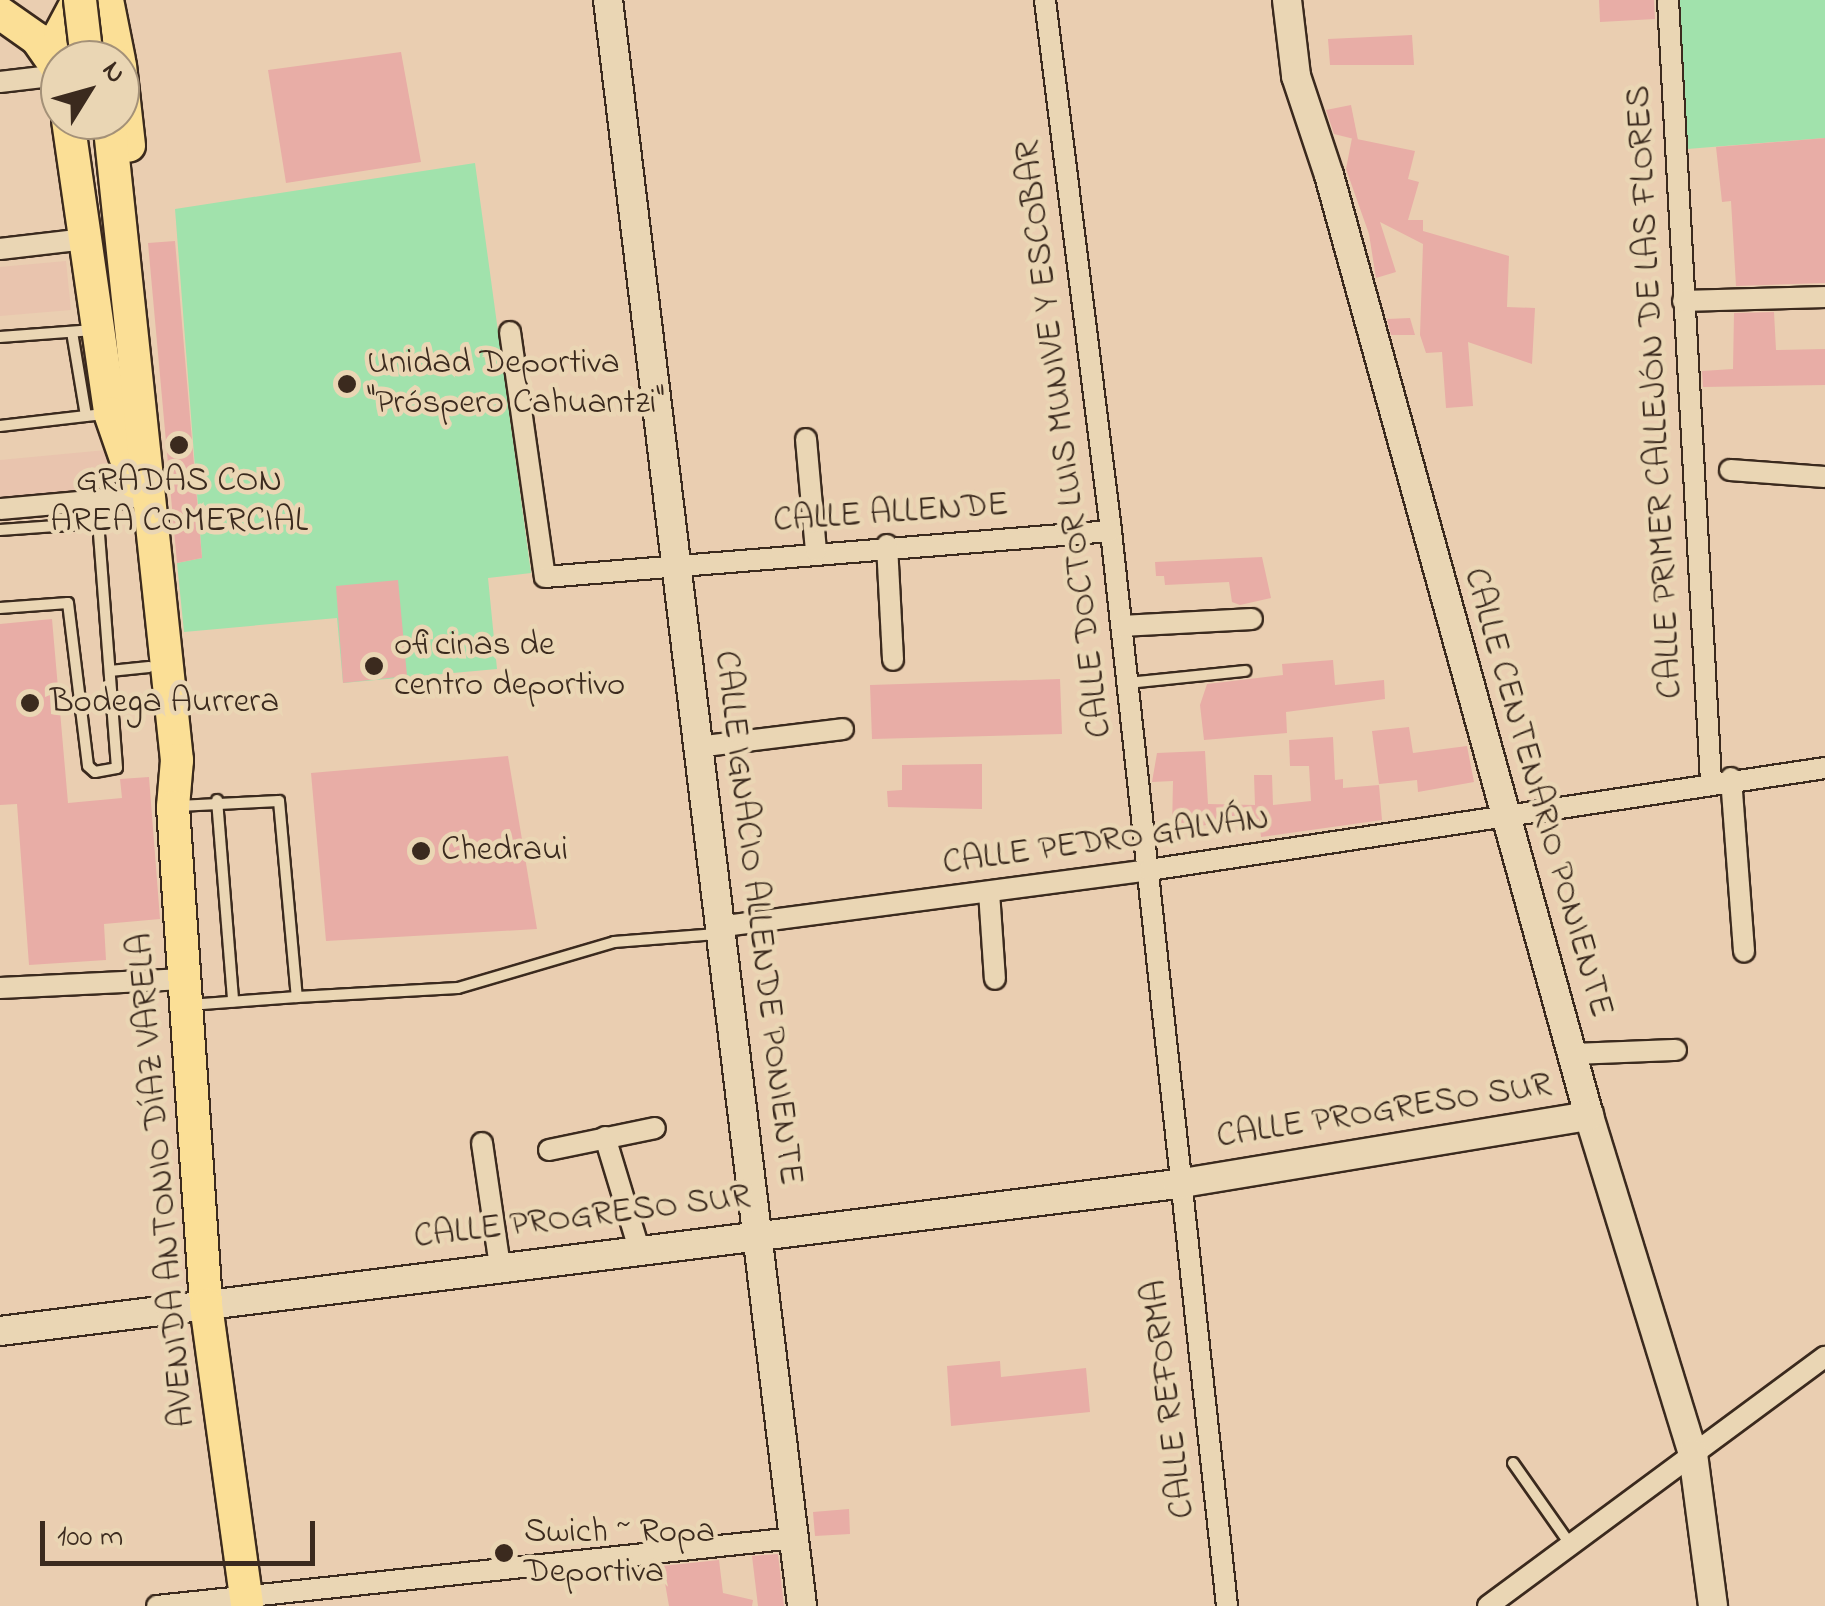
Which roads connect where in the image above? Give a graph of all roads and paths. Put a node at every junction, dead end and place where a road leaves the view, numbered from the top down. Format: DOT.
graph roads {
  1 [pos="80,0"];
  2 [pos="608,0"];
  3 [pos="1044,0"];
  4 [pos="1287,0"];
  5 [pos="1668,0"];
  6 [pos="110,5"];
  7 [pos="0,13"];
  8 [pos="40,40"];
  9 [pos="81,40"];
  10 [pos="93,40"];
  11 [pos="40,73"];
  12 [pos="0,82"];
  13 [pos="71,140"];
  14 [pos="95,140"];
  15 [pos="101,140"];
  16 [pos="109,140"];
  17 [pos="85,239"];
  18 [pos="0,249"];
  19 [pos="1825,297"];
  20 [pos="1683,301"];
  21 [pos="85,331"];
  22 [pos="510,332"];
  23 [pos="0,337"];
  24 [pos="115,409"];
  25 [pos="0,426"];
  26 [pos="806,438"];
  27 [pos="1730,470"];
  28 [pos="1825,477"];
  29 [pos="130,492"];
  30 [pos="0,509"];
  31 [pos="98,522"];
  32 [pos="0,530"];
  33 [pos="1111,531"];
  34 [pos="887,544"];
  35 [pos="816,551"];
  36 [pos="677,564"];
  37 [pos="0,608"];
  38 [pos="1252,619"];
  39 [pos="1122,626"];
  40 [pos="893,660"];
  41 [pos="149,667"];
  42 [pos="110,671"];
  43 [pos="1244,671"];
  44 [pos="1128,683"];
  45 [pos="842,729"];
  46 [pos="697,748"];
  47 [pos="1825,768"];
  48 [pos="1721,779"];
  49 [pos="217,800"];
  50 [pos="173,807"];
  51 [pos="1502,814"];
  52 [pos="1149,870"];
  53 [pos="989,892"];
  54 [pos="718,930"];
  55 [pos="1744,952"];
  56 [pos="995,978"];
  57 [pos="0,988"];
  58 [pos="186,992"];
  59 [pos="297,997"];
  60 [pos="233,1001"];
  61 [pos="1676,1050"];
  62 [pos="1571,1054"];
  63 [pos="1589,1116"];
  64 [pos="656,1128"];
  65 [pos="606,1137"];
  66 [pos="482,1143"];
  67 [pos="549,1150"];
  68 [pos="1177,1184"];
  69 [pos="758,1232"];
  70 [pos="639,1249"];
  71 [pos="500,1266"];
  72 [pos="206,1305"];
  73 [pos="0,1330"];
  74 [pos="1825,1357"];
  75 [pos="1693,1454"];
  76 [pos="1513,1464"];
  77 [pos="794,1538"];
  78 [pos="1571,1545"];
  79 [pos="246,1601"];
  80 [pos="157,1606"];
  81 [pos="802,1606"];
  82 [pos="1227,1606"];
  83 [pos="1488,1606"];
  84 [pos="1713,1606"];
  1 -- 9 [label="main road, bridge"];
  2 -- 36 [label="street, CALLE IGNACIO ALLENDE PONIENTE"];
  3 -- 33 [label="street, CALLE DOCTOR LUIS MUNIVE Y ESCOBAR"];
  4 -- 51 [label="street, CALLE CENTENARIO PONIENTE"];
  5 -- 20 [label="street, CALLE PRIMER CALLEJÓN DE LAS FLORES"];
  6 -- 10 [label="main road"];
  7 -- 8 [label="main road"];
  11 -- 12 [label="street"];
  13 -- 17 [label="main road"];
  14 -- 24 [label="main road, AVENIDA ANTONIO DÍAZ VARELA"];
  15 -- 24 [label="main road"];
  16 -- 24 [label="main road, AVENIDA ANTONIO DÍAZ VARELA"];
  17 -- 18 [label="street"];
  17 -- 21 [label="main road"];
  19 -- 20 [label="street"];
  20 -- 48 [label="street, CALLE PRIMER CALLEJÓN DE LAS FLORES"];
  21 -- 23 [label="lane"];
  21 -- 24 [label="main road"];
  22 -- 36 [label="street, CALLE ALLENDE"];
  24 -- 25 [label="lane"];
  24 -- 29 [label="main road, AVENIDA ANTONIO DÍAZ VARELA"];
  24 -- 50 [label="main road, AVENIDA ANTONIO DÍAZ VARELA"];
  26 -- 35 [label="street"];
  27 -- 28 [label="street"];
  29 -- 30 [label="street"];
  29 -- 31 [label="lane"];
  29 -- 41 [label="main road, AVENIDA ANTONIO DÍAZ VARELA"];
  31 -- 32 [label="lane"];
  31 -- 42 [label="lane"];
  33 -- 34 [label="street, CALLE ALLENDE"];
  33 -- 39 [label="street, CALLE DOCTOR LUIS MUNIVE Y ESCOBAR"];
  34 -- 35 [label="street, CALLE ALLENDE"];
  34 -- 40 [label="street"];
  35 -- 36 [label="street, CALLE ALLENDE"];
  36 -- 46 [label="street, CALLE IGNACIO ALLENDE PONIENTE"];
  37 -- 42 [label="lane"];
  38 -- 39 [label="street"];
  39 -- 44 [label="street, CALLE DOCTOR LUIS MUNIVE Y ESCOBAR"];
  41 -- 42 [label="lane"];
  41 -- 50 [label="main road, AVENIDA ANTONIO DÍAZ VARELA"];
  43 -- 44 [label="lane"];
  44 -- 52 [label="street, CALLE DOCTOR LUIS MUNIVE Y ESCOBAR"];
  45 -- 46 [label="street"];
  46 -- 54 [label="street, CALLE IGNACIO ALLENDE PONIENTE"];
  47 -- 48 [label="street, CALLE PEDRO GALVÁN"];
  48 -- 51 [label="street, CALLE PEDRO GALVÁN"];
  48 -- 55 [label="street, CALLE PRIMER CALLEJÓN DE LAS FLORES"];
  49 -- 50 [label="lane"];
  49 -- 59 [label="lane"];
  49 -- 60 [label="lane"];
  50 -- 58 [label="main road, AVENIDA ANTONIO DÍAZ VARELA"];
  51 -- 52 [label="street, CALLE PEDRO GALVÁN"];
  51 -- 62 [label="street, CALLE CENTENARIO PONIENTE"];
  52 -- 53 [label="street, CALLE PEDRO GALVÁN"];
  52 -- 68 [label="street, CALLE DOCTOR LUIS MUNIVE Y ESCOBAR"];
  53 -- 54 [label="street, CALLE PEDRO GALVÁN"];
  53 -- 56 [label="street"];
  54 -- 59 [label="lane"];
  54 -- 69 [label="street, CALLE IGNACIO ALLENDE PONIENTE"];
  57 -- 58 [label="street"];
  58 -- 60 [label="lane"];
  58 -- 72 [label="main road, AVENIDA ANTONIO DÍAZ VARELA"];
  59 -- 60 [label="lane"];
  61 -- 62 [label="street"];
  62 -- 63 [label="street, CALLE CENTENARIO PONIENTE"];
  63 -- 68 [label="street, CALLE PROGRESO SUR"];
  63 -- 75 [label="street, CALLE CENTENARIO PONIENTE"];
  64 -- 65 [label="street"];
  65 -- 67 [label="street"];
  65 -- 70 [label="street"];
  66 -- 71 [label="street"];
  68 -- 69 [label="street, CALLE PROGRESO SUR"];
  68 -- 82 [label="street, CALLE REFORMA"];
  69 -- 70 [label="street, CALLE PROGRESO SUR"];
  69 -- 77 [label="street, CALLE IGNACIO ALLENDE PONIENTE"];
  70 -- 71 [label="street, CALLE PROGRESO SUR"];
  71 -- 72 [label="street, CALLE PROGRESO SUR"];
  72 -- 73 [label="street, CALLE PROGRESO SUR"];
  72 -- 79 [label="main road, AVENIDA ANTONIO DÍAZ VARELA"];
  74 -- 75 [label="street"];
  75 -- 78 [label="street"];
  75 -- 84 [label="street, CALLE CENTENARIO PONIENTE"];
  76 -- 78 [label="lane"];
  77 -- 79 [label="street"];
  77 -- 81 [label="street, CALLE IGNACIO ALLENDE PONIENTE"];
  78 -- 83 [label="street"];
  79 -- 80 [label="street"];
}
